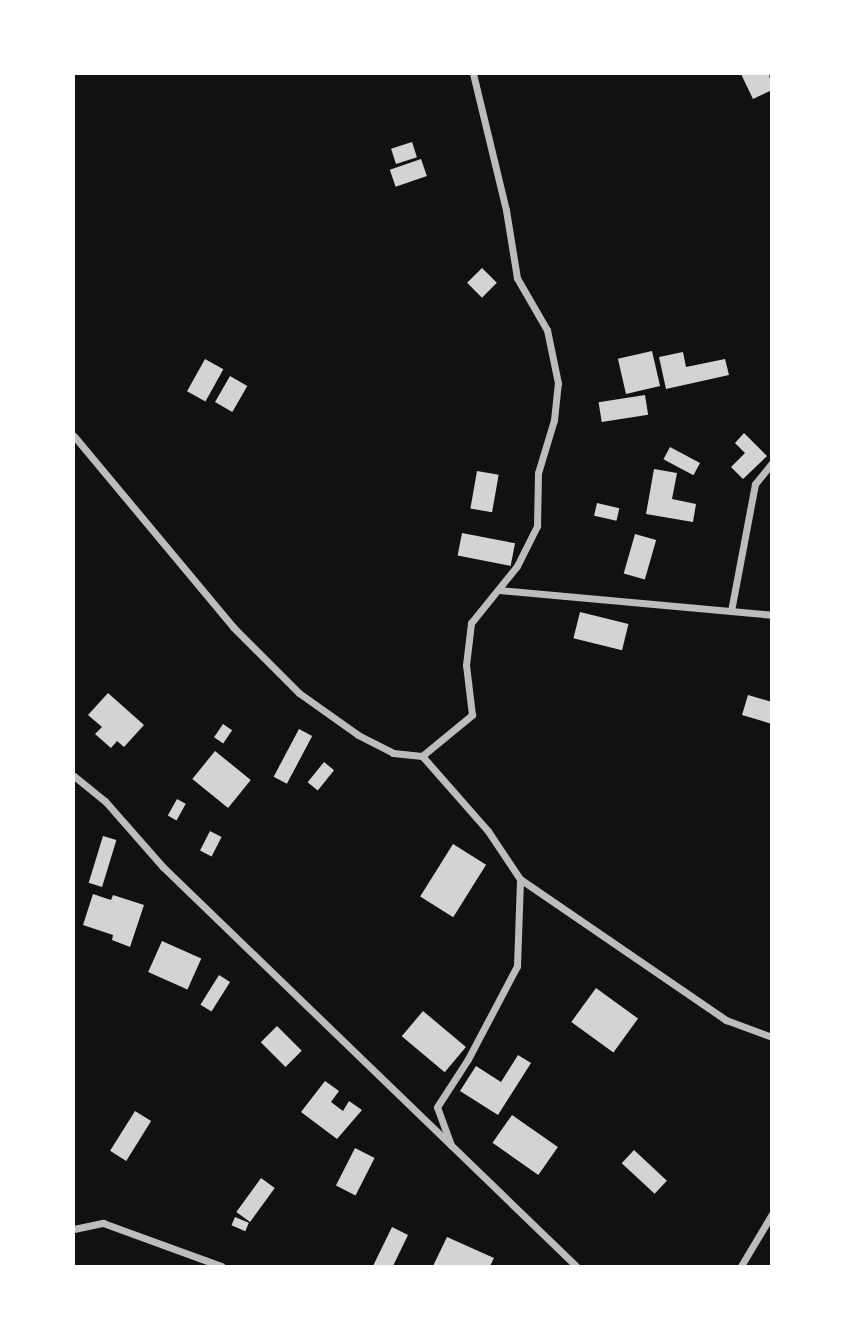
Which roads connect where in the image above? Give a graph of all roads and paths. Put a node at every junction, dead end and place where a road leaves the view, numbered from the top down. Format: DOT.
graph roads {
  1 [pos="473,74"];
  2 [pos="74,436"];
  3 [pos="772,463"];
  4 [pos="499,590"];
  5 [pos="731,611"];
  6 [pos="772,615"];
  7 [pos="422,756"];
  8 [pos="74,776"];
  9 [pos="520,880"];
  10 [pos="772,1037"];
  11 [pos="451,1145"];
  12 [pos="772,1214"];
  13 [pos="74,1229"];
  14 [pos="220,1266"];
  15 [pos="576,1266"];
  16 [pos="741,1266"];
  1 -- 4 [label="street"];
  2 -- 7 [label="street"];
  3 -- 5 [label="street"];
  4 -- 5 [label="street"];
  4 -- 7 [label="street"];
  5 -- 6 [label="street"];
  7 -- 9 [label="street"];
  8 -- 11 [label="street"];
  9 -- 10 [label="street"];
  9 -- 11 [label="street"];
  11 -- 15 [label="street"];
  12 -- 16 [label="street"];
  13 -- 14 [label="street"];
}
